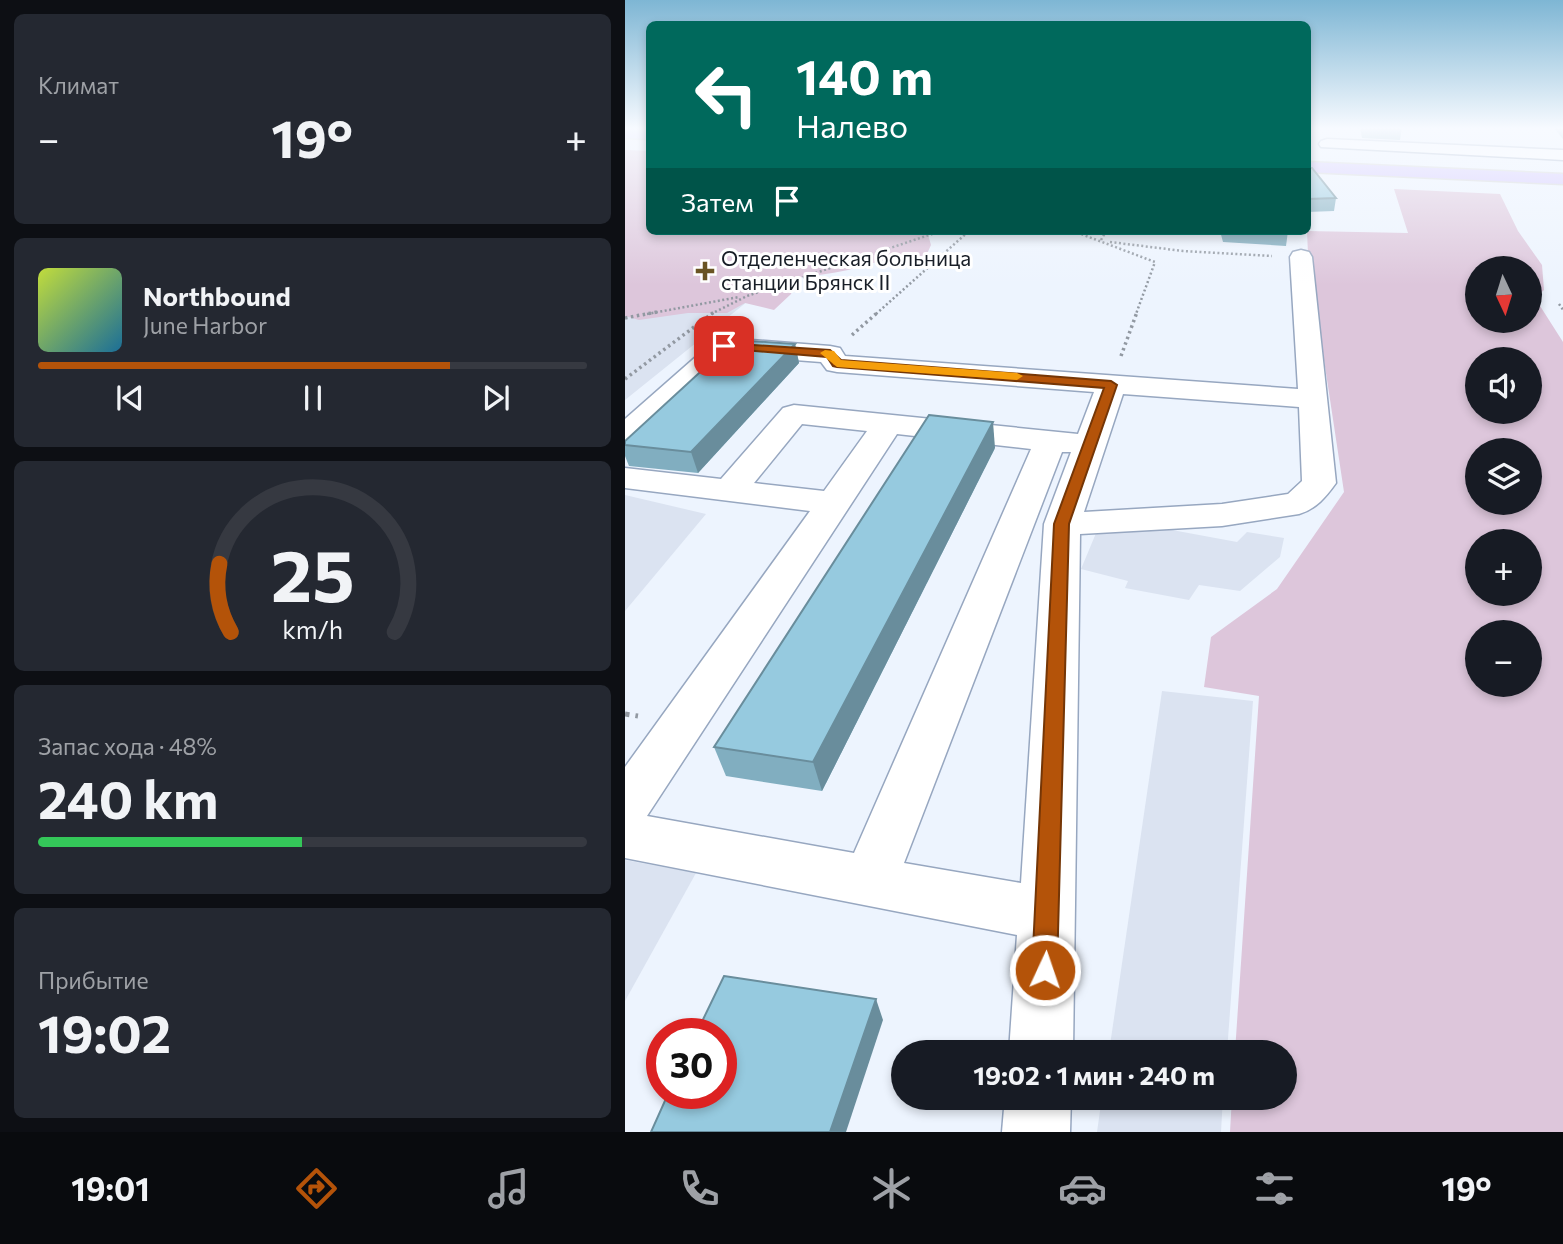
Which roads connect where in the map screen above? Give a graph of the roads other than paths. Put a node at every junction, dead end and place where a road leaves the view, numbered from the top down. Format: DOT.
graph roads {
  1 [pos="1301,257"];
  2 [pos="818,382"];
  3 [pos="1111,385"];
  4 [pos="1313,399"];
  5 [pos="888,424"];
  6 [pos="625,436"];
  7 [pos="1070,443"];
  8 [pos="625,478"];
  9 [pos="728,492"];
  10 [pos="834,503"];
  11 [pos="1062,524"];
  12 [pos="625,807"];
  13 [pos="625,835"];
  14 [pos="870,880"];
  15 [pos="1047,915"];
  16 [pos="1041,1040"];
  17 [pos="1037,1110"];
  18 [pos="1036,1132"];
  1 -- 4 [label="street"];
  2 -- 3 [label="street"];
  2 -- 5 [label="street"];
  2 -- 6 [label="street"];
  2 -- 9 [label="street"];
  3 -- 4 [label="street"];
  3 -- 7 [label="street"];
  4 -- 11 [label="street"];
  5 -- 7 [label="street"];
  5 -- 10 [label="street"];
  7 -- 11 [label="street"];
  7 -- 14 [label="street"];
  8 -- 9 [label="street"];
  9 -- 10 [label="street"];
  10 -- 12 [label="street"];
  11 -- 15 [label="street"];
  13 -- 14 [label="street"];
  14 -- 15 [label="street"];
  15 -- 16 [label="street"];
  17 -- 18 [label="street"];
}
